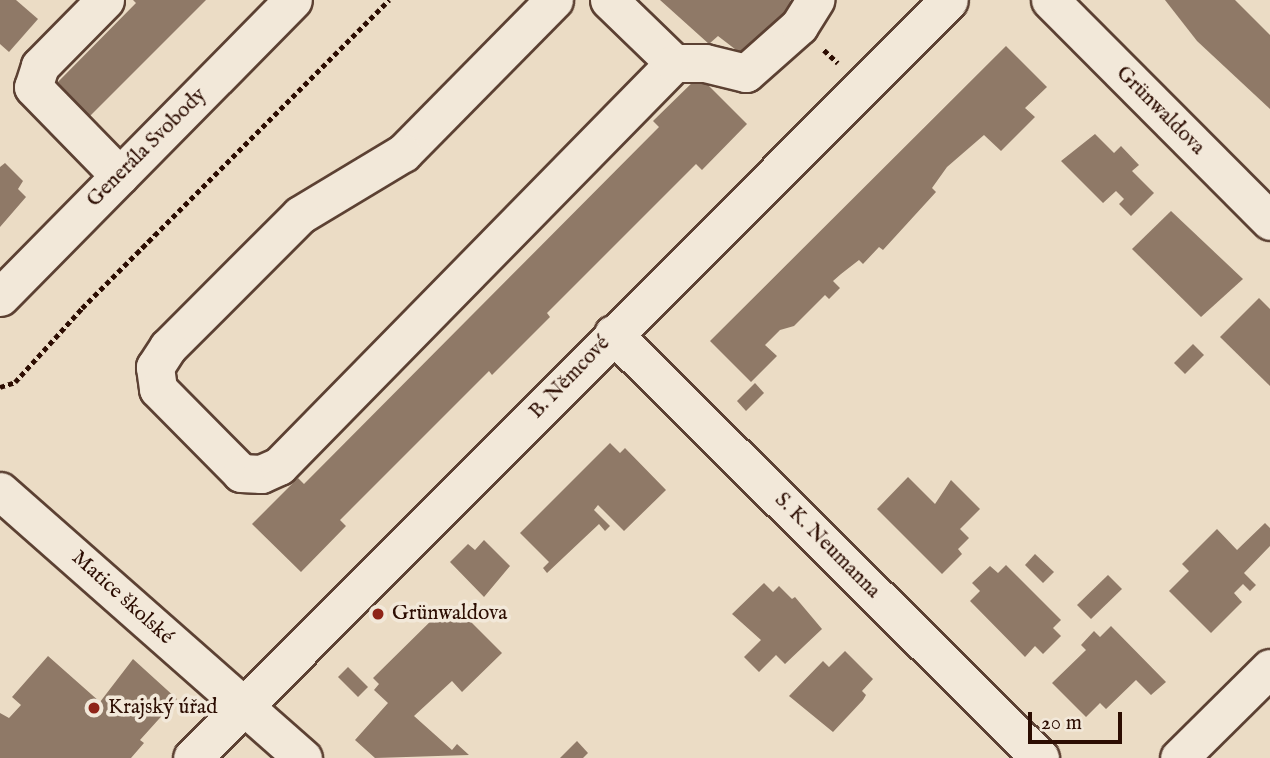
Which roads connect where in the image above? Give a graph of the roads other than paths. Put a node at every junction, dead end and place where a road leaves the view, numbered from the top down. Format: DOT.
graph roads {
  1 [pos="105,0"];
  2 [pos="293,0"];
  3 [pos="554,0"];
  4 [pos="609,0"];
  5 [pos="815,0"];
  6 [pos="949,0"];
  7 [pos="1050,0"];
  8 [pos="674,62"];
  9 [pos="120,176"];
  10 [pos="1270,221"];
  11 [pos="0,296"];
  12 [pos="613,334"];
  13 [pos="0,491"];
  14 [pos="1270,668"];
  15 [pos="243,705"];
  16 [pos="294,755"];
  17 [pos="192,758"];
  18 [pos="1040,758"];
  19 [pos="1179,758"];
  1 -- 9 [label="street"];
  2 -- 9 [label="street, Generála Svobody"];
  3 -- 8 [label="street"];
  4 -- 8 [label="street"];
  5 -- 8 [label="street"];
  6 -- 12 [label="street, B. Němcové"];
  7 -- 10 [label="street, Grünwaldova"];
  9 -- 11 [label="street, Generála Svobody"];
  12 -- 15 [label="street, B. Němcové"];
  12 -- 18 [label="street, S. K. Neumanna"];
  13 -- 15 [label="street, Matice školské"];
  14 -- 19 [label="street"];
  15 -- 16 [label="street, Matice školské"];
  15 -- 17 [label="street, B. Němcové"];
}
